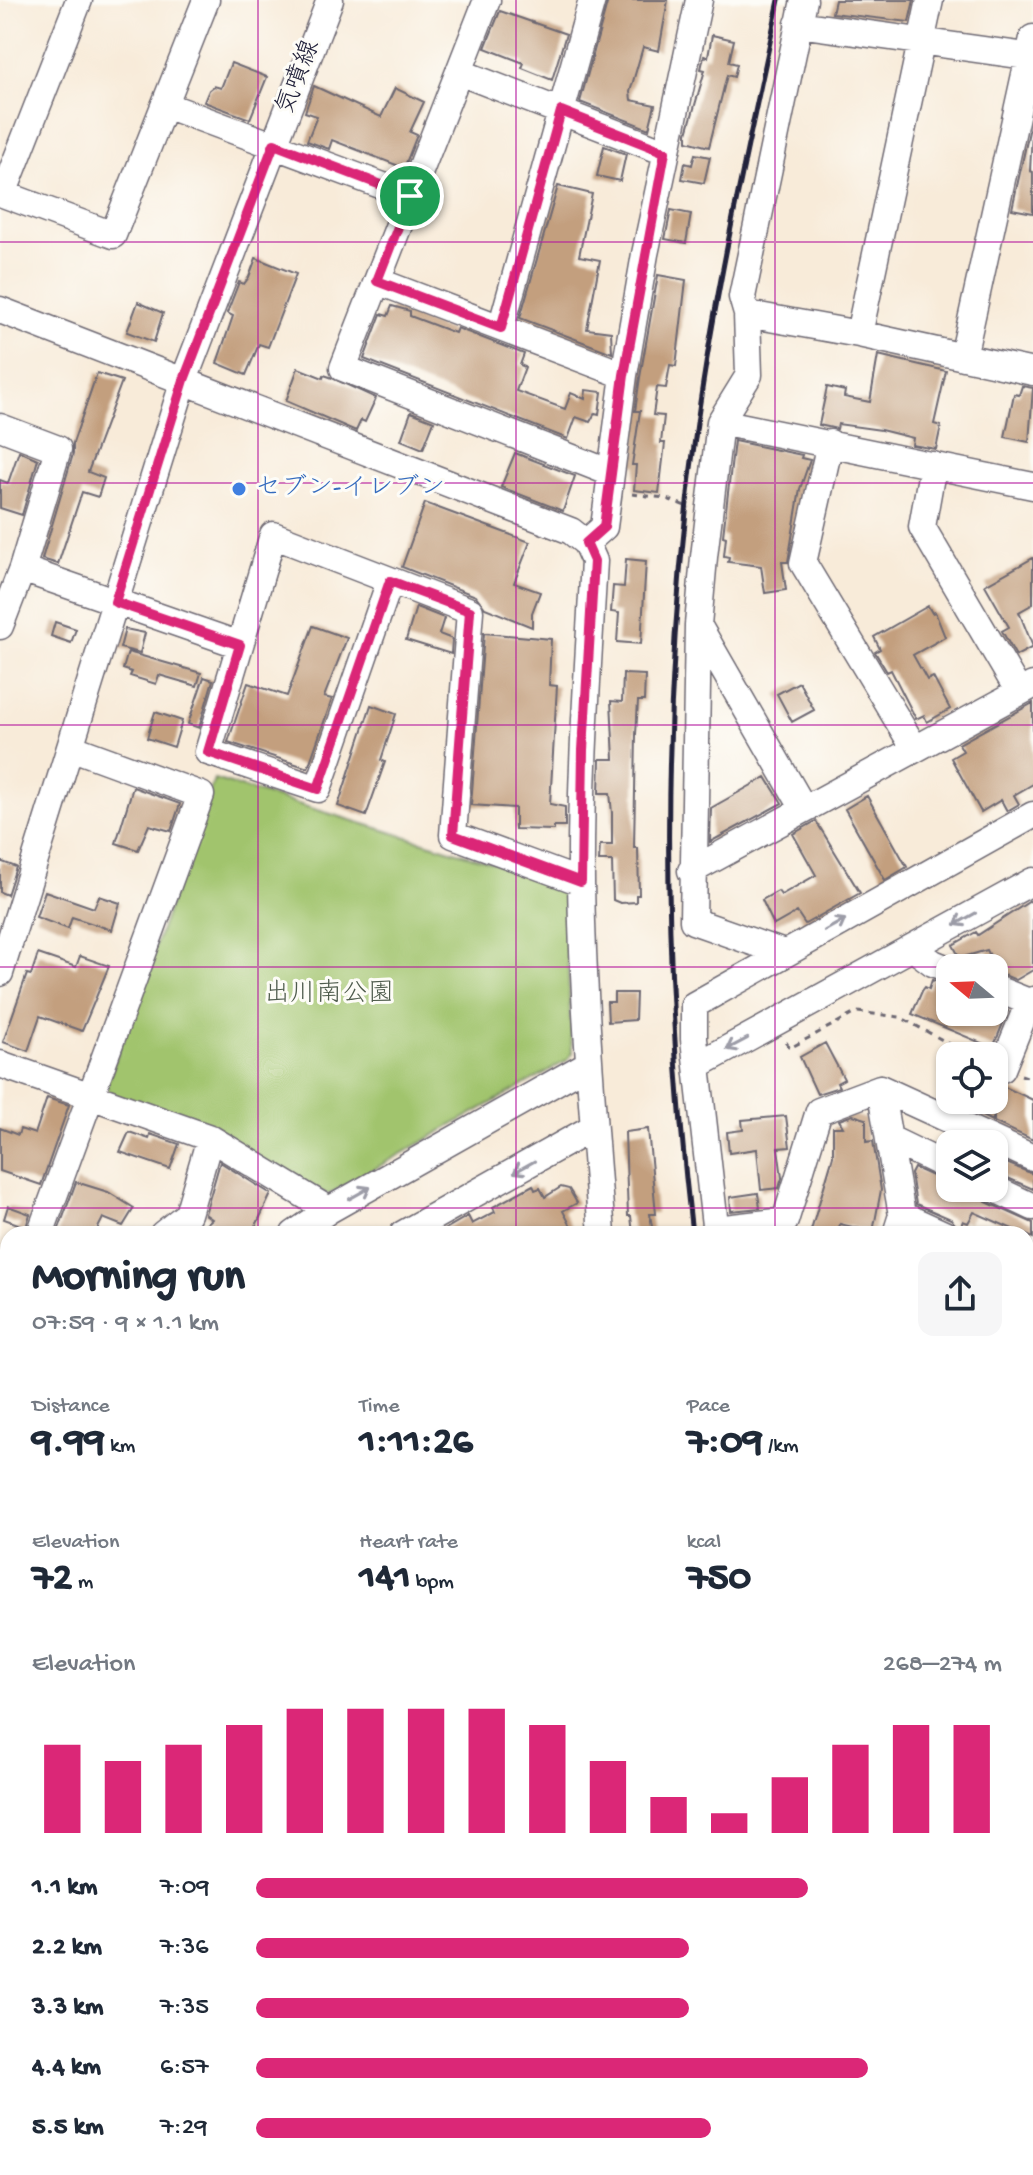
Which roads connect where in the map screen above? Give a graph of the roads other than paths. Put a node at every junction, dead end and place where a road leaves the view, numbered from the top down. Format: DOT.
graph roads {
  1 [pos="79,0"];
  2 [pos="206,0"];
  3 [pos="330,0"];
  4 [pos="487,0"];
  5 [pos="592,0"];
  6 [pos="699,0"];
  7 [pos="930,0"];
  8 [pos="801,12"];
  9 [pos="922,40"];
  10 [pos="1032,51"];
  11 [pos="459,72"];
  12 [pos="165,105"];
  13 [pos="561,111"];
  14 [pos="274,144"];
  15 [pos="665,152"];
  16 [pos="410,196"];
  17 [pos="377,281"];
  18 [pos="0,310"];
  19 [pos="747,314"];
  20 [pos="501,328"];
  21 [pos="859,334"];
  22 [pos="963,357"];
  23 [pos="1033,372"];
  24 [pos="624,375"];
  25 [pos="184,380"];
  26 [pos="720,422"];
  27 [pos="0,427"];
  28 [pos="830,443"];
  29 [pos="933,465"];
  30 [pos="610,482"];
  31 [pos="1033,486"];
  32 [pos="586,543"];
  33 [pos="22,569"];
  34 [pos="390,581"];
  35 [pos="115,602"];
  36 [pos="698,625"];
  37 [pos="0,626"];
  38 [pos="240,645"];
  39 [pos="1026,688"];
  40 [pos="73,748"];
  41 [pos="915,749"];
  42 [pos="804,809"];
  43 [pos="1033,815"];
  44 [pos="691,871"];
  45 [pos="1033,881"];
  46 [pos="581,882"];
  47 [pos="10,909"];
  48 [pos="913,948"];
  49 [pos="784,953"];
  50 [pos="936,964"];
  51 [pos="0,973"];
  52 [pos="1008,993"];
  53 [pos="1031,1001"];
  54 [pos="1008,1055"];
  55 [pos="0,1064"];
  56 [pos="588,1064"];
  57 [pos="698,1065"];
  58 [pos="880,1088"];
  59 [pos="93,1094"];
  60 [pos="592,1128"];
  61 [pos="210,1138"];
  62 [pos="892,1140"];
  63 [pos="1033,1158"];
  64 [pos="936,1161"];
  65 [pos="1008,1195"];
  66 [pos="1033,1207"];
  67 [pos="329,1210"];
  68 [pos="899,1224"];
  69 [pos="43,1226"];
  70 [pos="173,1226"];
  71 [pos="306,1226"];
  72 [pos="417,1226"];
  73 [pos="601,1226"];
  74 [pos="715,1226"];
  75 [pos="754,1226"];
  1 -- 12 [label="street"];
  2 -- 12 [label="street"];
  3 -- 14 [label="street, 気噴線"];
  4 -- 11 [label="street"];
  5 -- 13 [label="street"];
  6 -- 15 [label="street"];
  7 -- 9 [label="street"];
  8 -- 9 [label="street"];
  8 -- 19 [label="street"];
  9 -- 10 [label="street"];
  9 -- 21 [label="street"];
  10 -- 22 [label="street"];
  11 -- 13 [label="street"];
  11 -- 16 [label="street"];
  12 -- 14 [label="street"];
  13 -- 15 [label="street"];
  13 -- 20 [label="street"];
  14 -- 16 [label="street"];
  14 -- 25 [label="street, 気噴線"];
  15 -- 24 [label="street"];
  16 -- 17 [label="street"];
  17 -- 20 [label="street"];
  17 -- 30 [label="street"];
  18 -- 25 [label="street"];
  19 -- 21 [label="street"];
  19 -- 26 [label="street"];
  20 -- 24 [label="street"];
  21 -- 22 [label="street"];
  22 -- 23 [label="street"];
  24 -- 30 [label="street"];
  25 -- 32 [label="street"];
  25 -- 35 [label="street, 気噴線"];
  26 -- 28 [label="street"];
  26 -- 36 [label="street"];
  27 -- 33 [label="street"];
  28 -- 29 [label="street"];
  28 -- 41 [label="street"];
  29 -- 31 [label="street"];
  29 -- 39 [label="street"];
  30 -- 32 [label="street"];
  32 -- 46 [label="street"];
  33 -- 35 [label="street"];
  33 -- 37 [label="street"];
  34 -- 38 [label="street"];
  34 -- 38 [label="street"];
  34 -- 46 [label="street"];
  35 -- 38 [label="street"];
  35 -- 40 [label="street, 気噴線"];
  36 -- 42 [label="street"];
  36 -- 44 [label="street"];
  39 -- 41 [label="street"];
  40 -- 47 [label="street, 気噴線"];
  40 -- 59 [label="street"];
  41 -- 42 [label="street"];
  42 -- 44 [label="street"];
  49 -- 43 [label="street, one-way"];
  44 -- 49 [label="street"];
  45 -- 48 [label="street, one-way"];
  46 -- 56 [label="street"];
  47 -- 51 [label="street, 気噴線"];
  48 -- 50 [label="street"];
  48 -- 57 [label="street, one-way"];
  49 -- 57 [label="street"];
  52 -- 53 [label="street"];
  53 -- 54 [label="street"];
  55 -- 59 [label="street"];
  56 -- 60 [label="street"];
  67 -- 56 [label="street, one-way"];
  57 -- 74 [label="street"];
  58 -- 62 [label="street"];
  58 -- 63 [label="street"];
  58 -- 75 [label="street"];
  59 -- 61 [label="street"];
  59 -- 69 [label="street"];
  60 -- 72 [label="street, one-way"];
  60 -- 73 [label="street"];
  61 -- 67 [label="street"];
  61 -- 70 [label="street"];
  62 -- 64 [label="street"];
  62 -- 68 [label="street"];
  65 -- 66 [label="street"];
  67 -- 71 [label="street"];
}
